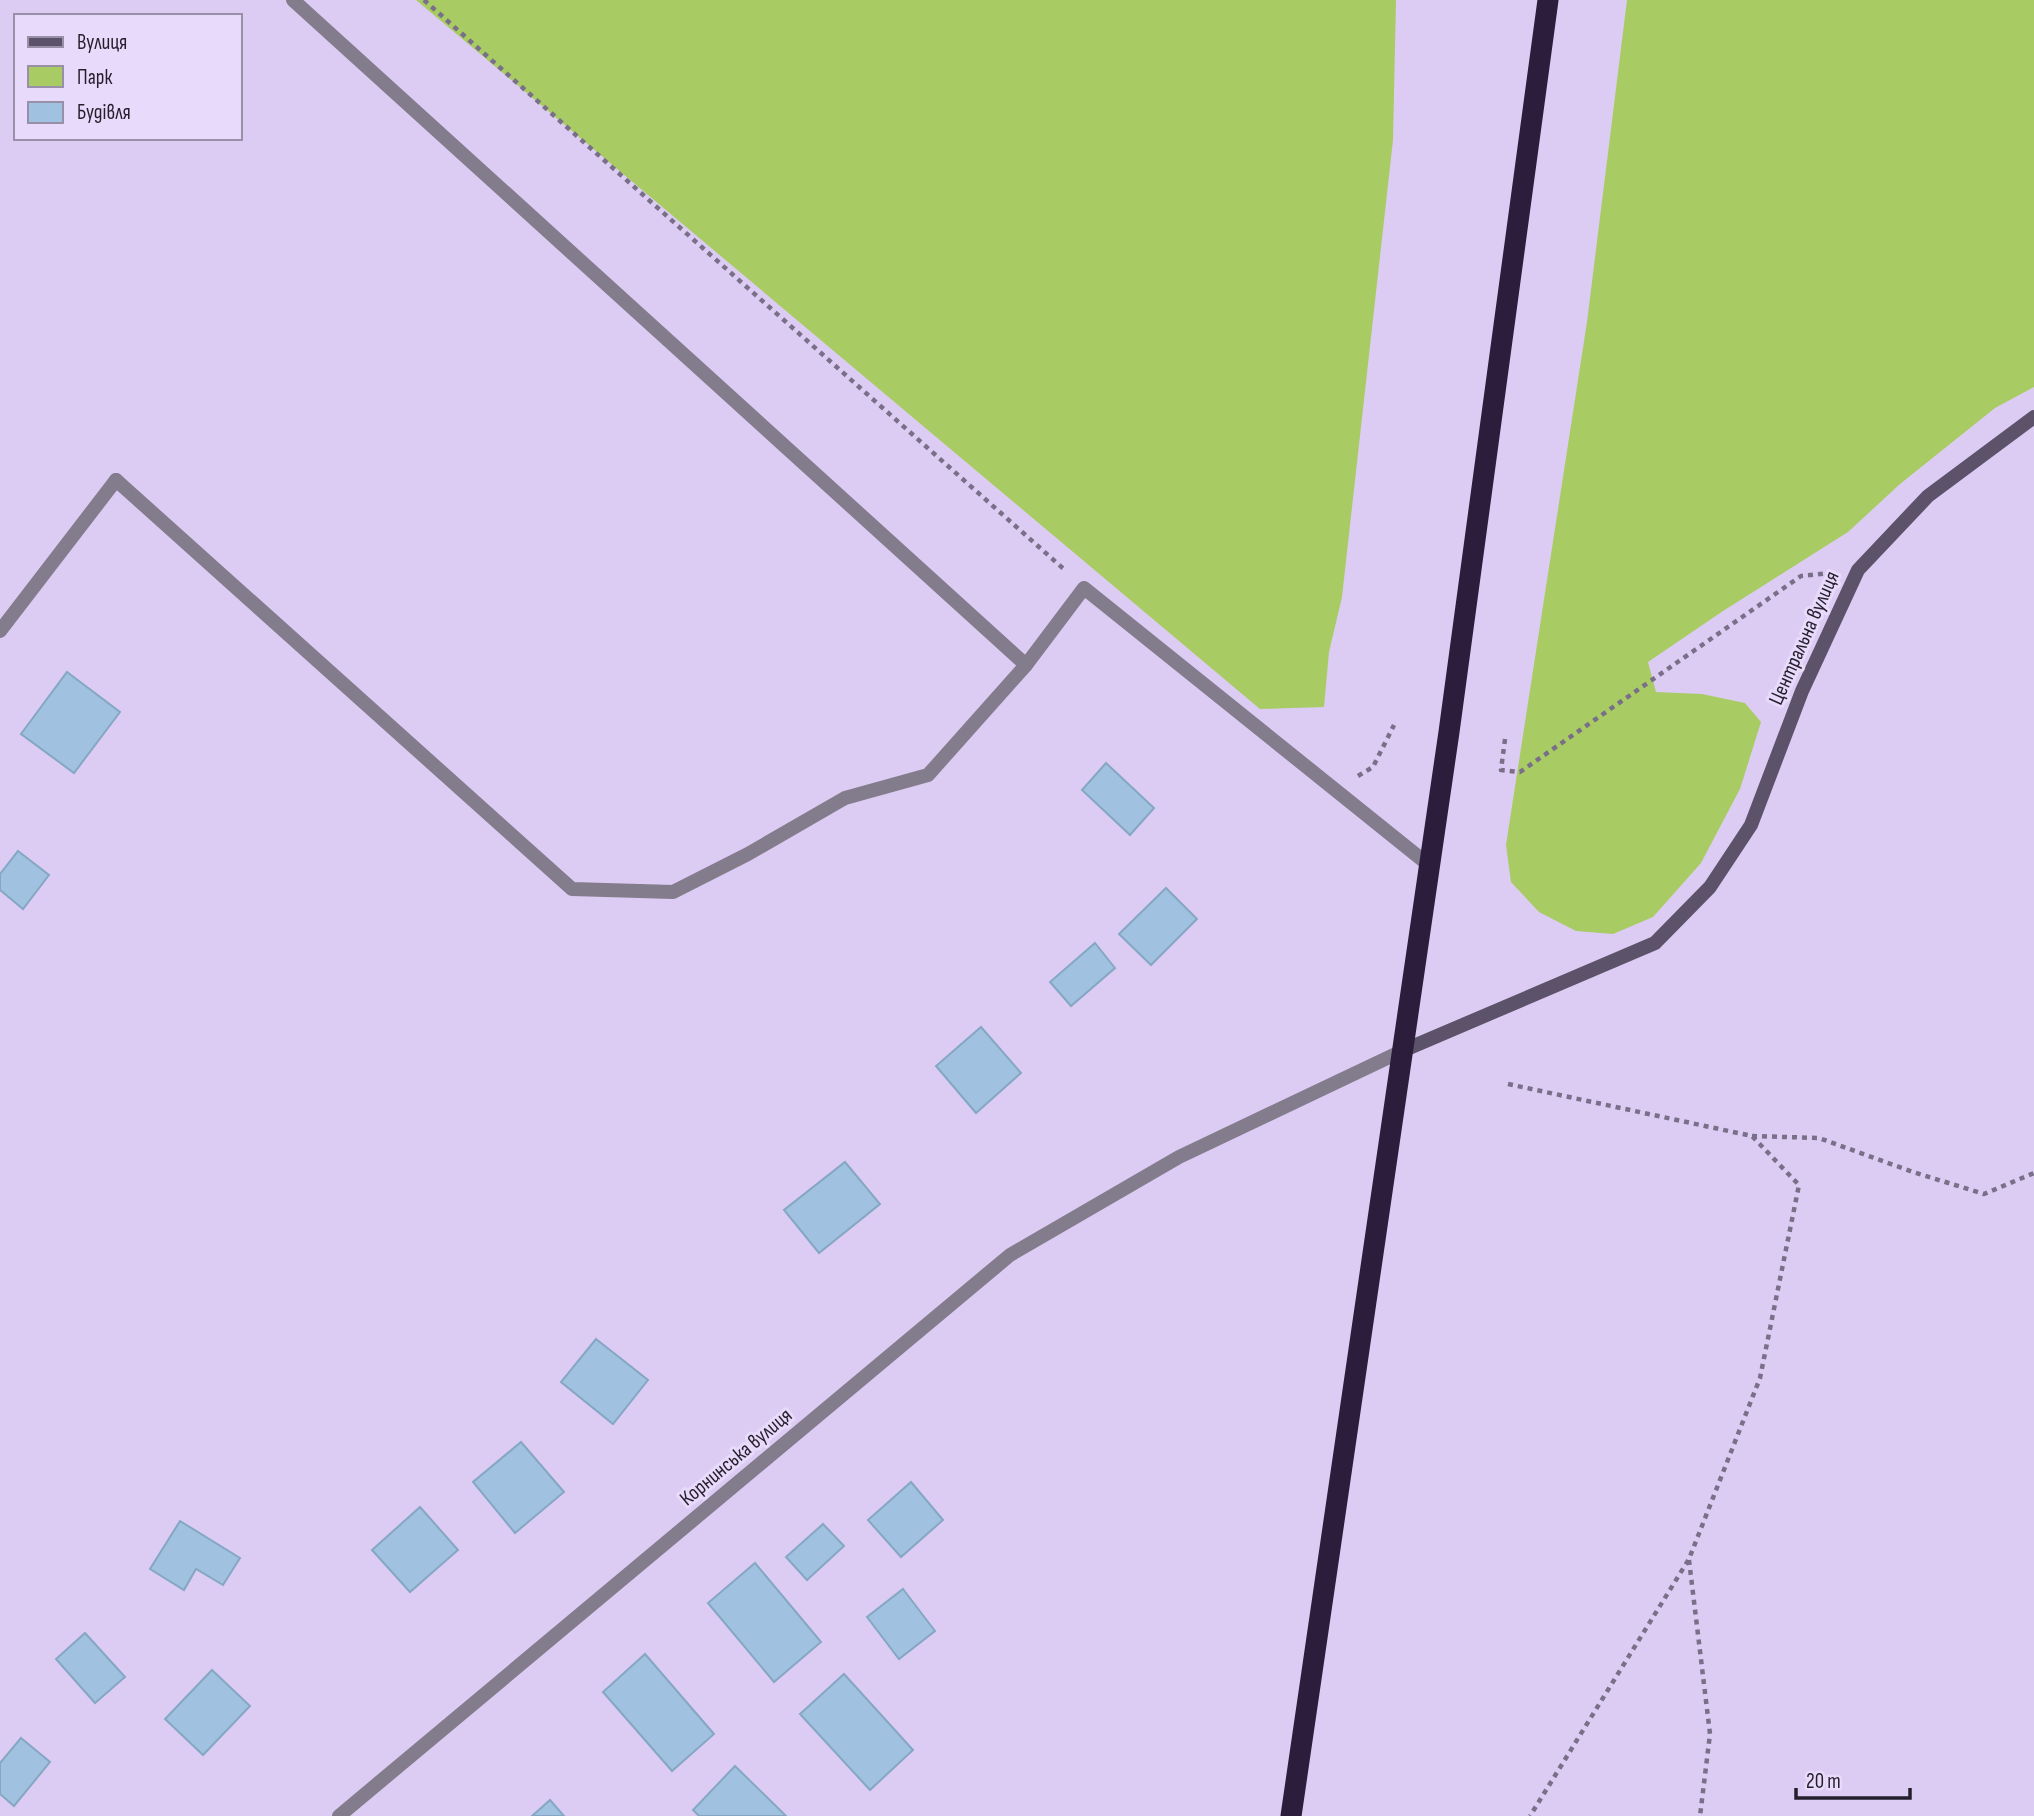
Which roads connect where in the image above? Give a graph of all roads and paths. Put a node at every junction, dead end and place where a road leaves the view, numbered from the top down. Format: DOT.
graph roads {
  1 [pos="293,0"];
  2 [pos="424,0"];
  3 [pos="1548,0"];
  4 [pos="2034,417"];
  5 [pos="1858,570"];
  6 [pos="1084,588"];
  7 [pos="0,631"];
  8 [pos="1026,664"];
  9 [pos="1394,724"];
  10 [pos="1505,739"];
  11 [pos="1309,768"];
  12 [pos="1430,866"];
  13 [pos="1402,1052"];
  14 [pos="1508,1084"];
  15 [pos="1752,1136"];
  16 [pos="2034,1173"];
  17 [pos="1689,1559"];
  18 [pos="339,1816"];
  19 [pos="1291,1816"];
  20 [pos="1531,1816"];
  21 [pos="1700,1816"];
  1 -- 8 [label="street"];
  2 -- 6 [label="path"];
  3 -- 12 [label="highway"];
  4 -- 5 [label="street, Центральна вулиця"];
  5 -- 10 [label="path"];
  5 -- 13 [label="street, Центральна вулиця"];
  6 -- 8 [label="street"];
  6 -- 11 [label="street"];
  7 -- 8 [label="street"];
  9 -- 11 [label="path"];
  11 -- 12 [label="street"];
  12 -- 13 [label="highway"];
  13 -- 18 [label="street, Корнинська вулиця"];
  13 -- 19 [label="highway"];
  14 -- 15 [label="path"];
  15 -- 16 [label="path"];
  15 -- 17 [label="path"];
  17 -- 20 [label="path"];
  17 -- 21 [label="path"];
}
